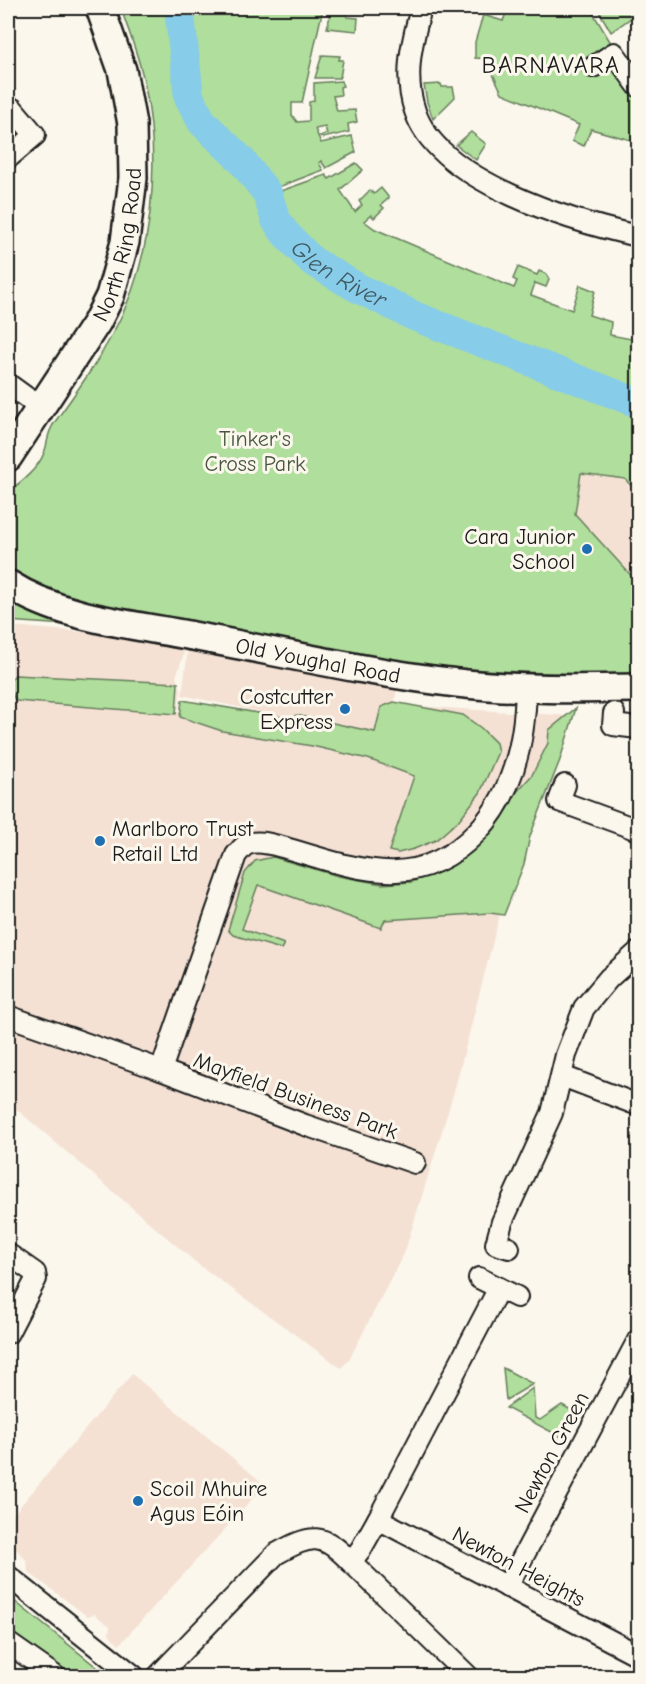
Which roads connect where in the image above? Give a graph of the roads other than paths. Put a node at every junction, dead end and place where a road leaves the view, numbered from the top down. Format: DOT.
graph roads {
  1 [pos="100,8"];
  2 [pos="421,8"];
  3 [pos="593,67"];
  4 [pos="639,86"];
  5 [pos="13,110"];
  6 [pos="8,158"];
  7 [pos="639,236"];
  8 [pos="8,384"];
  9 [pos="41,408"];
  10 [pos="8,457"];
  11 [pos="8,584"];
  12 [pos="526,688"];
  13 [pos="639,688"];
  14 [pos="614,713"];
  15 [pos="639,728"];
  16 [pos="565,785"];
  17 [pos="639,830"];
  18 [pos="639,952"];
  19 [pos="8,1017"];
  20 [pos="161,1070"];
  21 [pos="562,1076"];
  22 [pos="639,1105"];
  23 [pos="415,1163"];
  24 [pos="509,1248"];
  25 [pos="9,1258"];
  26 [pos="479,1278"];
  27 [pos="499,1288"];
  28 [pos="517,1297"];
  29 [pos="8,1333"];
  30 [pos="639,1340"];
  31 [pos="378,1519"];
  32 [pos="351,1562"];
  33 [pos="8,1576"];
  34 [pos="507,1587"];
  35 [pos="8,1643"];
  36 [pos="638,1653"];
  37 [pos="55,1677"];
  38 [pos="134,1677"];
  39 [pos="158,1677"];
  40 [pos="468,1677"];
  1 -- 9 [label="main road, North Ring Road"];
  2 -- 7 [label="street"];
  3 -- 4 [label="street"];
  5 -- 6 [label="street"];
  8 -- 9 [label="street"];
  9 -- 10 [label="main road, North Ring Road"];
  11 -- 12 [label="main road, Old Youghal Road"];
  12 -- 13 [label="main road, Old Youghal Road"];
  12 -- 20 [label="street, Mayfield Business Park"];
  14 -- 15 [label="street"];
  16 -- 17 [label="street"];
  18 -- 21 [label="street"];
  19 -- 20 [label="street, Mayfield Business Park"];
  20 -- 23 [label="street, Mayfield Business Park"];
  21 -- 22 [label="street"];
  21 -- 24 [label="street"];
  25 -- 29 [label="street"];
  26 -- 27 [label="street"];
  27 -- 28 [label="street"];
  27 -- 31 [label="street"];
  30 -- 34 [label="street, Newton Green"];
  31 -- 32 [label="street"];
  31 -- 34 [label="street, Newton Heights"];
  32 -- 39 [label="street"];
  32 -- 40 [label="street"];
  33 -- 38 [label="street"];
  34 -- 36 [label="street, Newton Heights"];
  35 -- 37 [label="street"];
}
